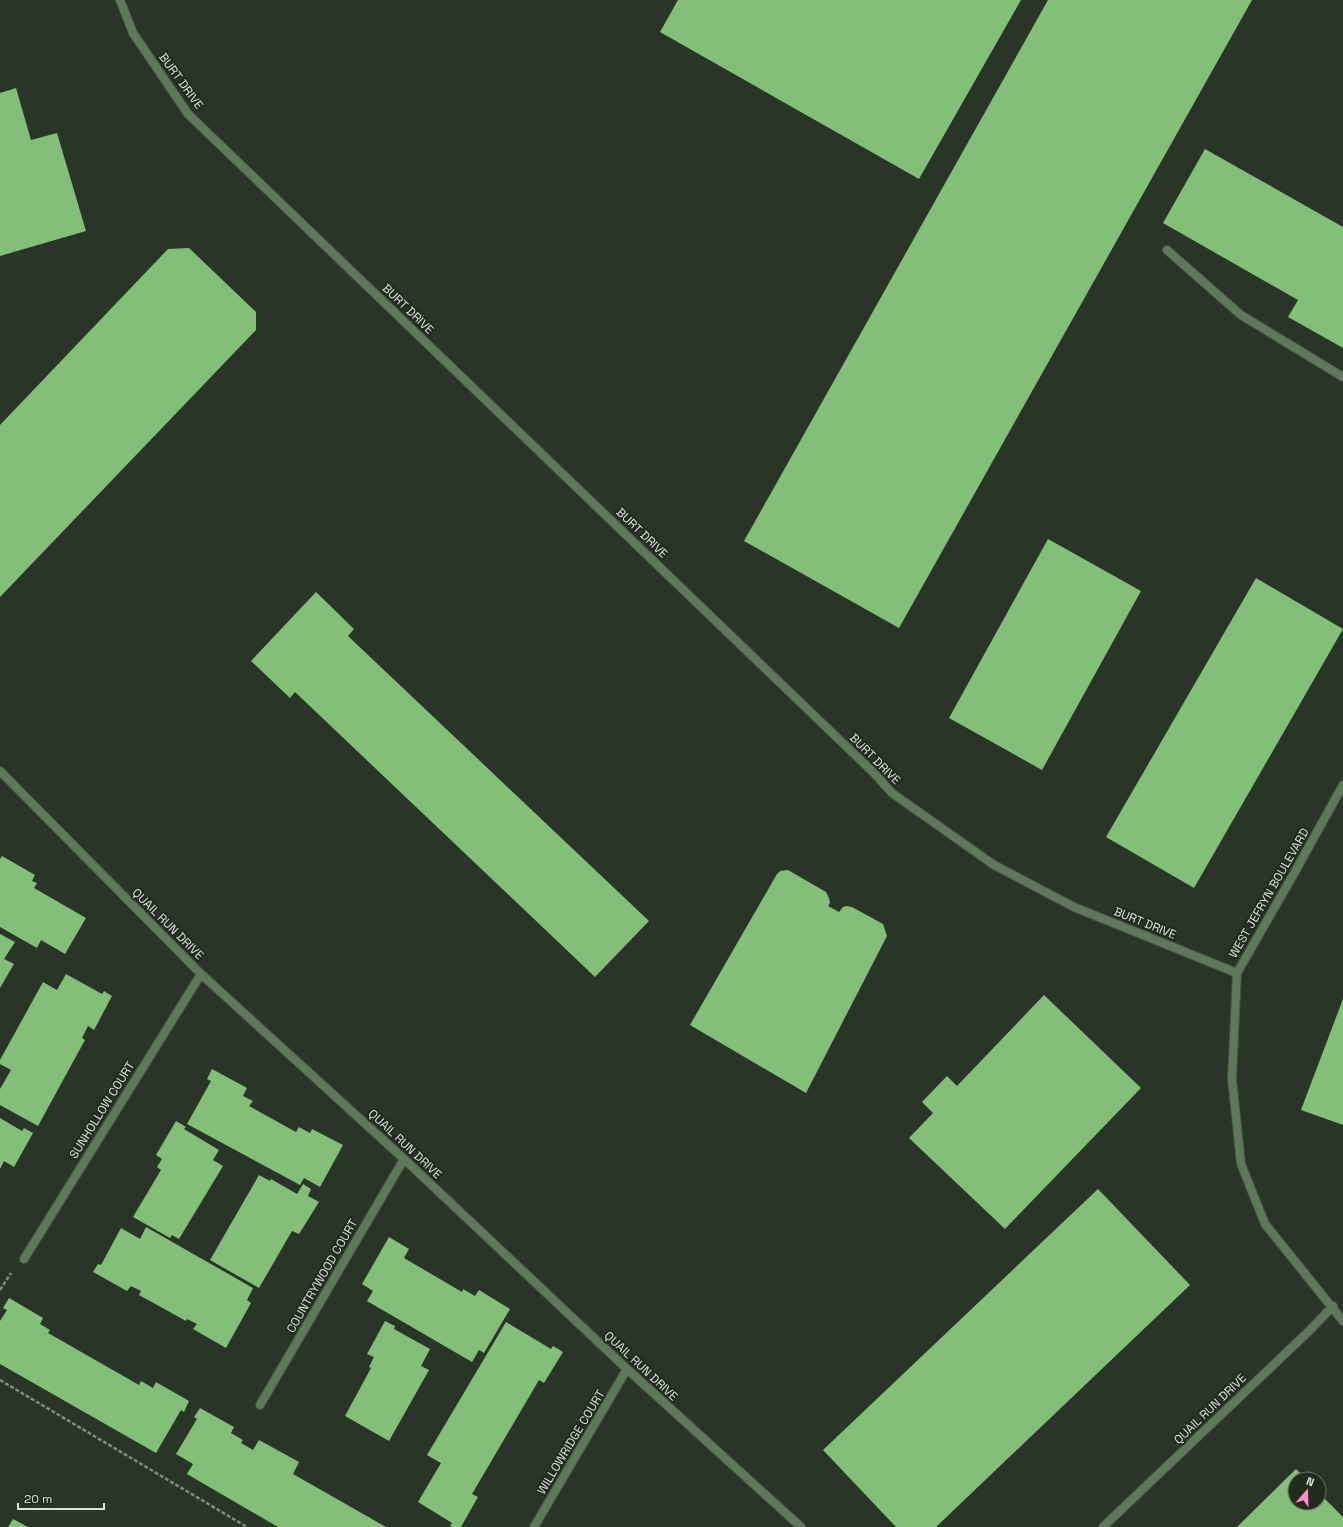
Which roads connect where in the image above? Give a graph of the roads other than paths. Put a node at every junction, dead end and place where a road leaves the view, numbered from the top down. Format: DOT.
graph roads {
  1 [pos="120,0"];
  2 [pos="1167,250"];
  3 [pos="1343,377"];
  4 [pos="0,772"];
  5 [pos="1343,785"];
  6 [pos="1237,973"];
  7 [pos="201,974"];
  8 [pos="404,1159"];
  9 [pos="24,1259"];
  10 [pos="1333,1306"];
  11 [pos="1343,1321"];
  12 [pos="627,1370"];
  13 [pos="260,1405"];
  14 [pos="534,1527"];
  15 [pos="801,1527"];
  16 [pos="1103,1527"];
  1 -- 6 [label="street, BURT DRIVE"];
  2 -- 3 [label="street"];
  4 -- 7 [label="street, QUAIL RUN DRIVE"];
  5 -- 6 [label="street, WEST JEFRYN BOULEVARD"];
  6 -- 10 [label="street, WEST JEFRYN BOULEVARD"];
  7 -- 8 [label="street, QUAIL RUN DRIVE"];
  7 -- 9 [label="street, SUNHOLLOW COURT"];
  8 -- 12 [label="street, QUAIL RUN DRIVE"];
  8 -- 13 [label="street, COUNTRYWOOD COURT"];
  10 -- 11 [label="street, WEST JEFRYN BOULEVARD"];
  10 -- 16 [label="street, QUAIL RUN DRIVE"];
  12 -- 14 [label="street, WILLOWRIDGE COURT"];
  12 -- 15 [label="street, QUAIL RUN DRIVE"];
}
